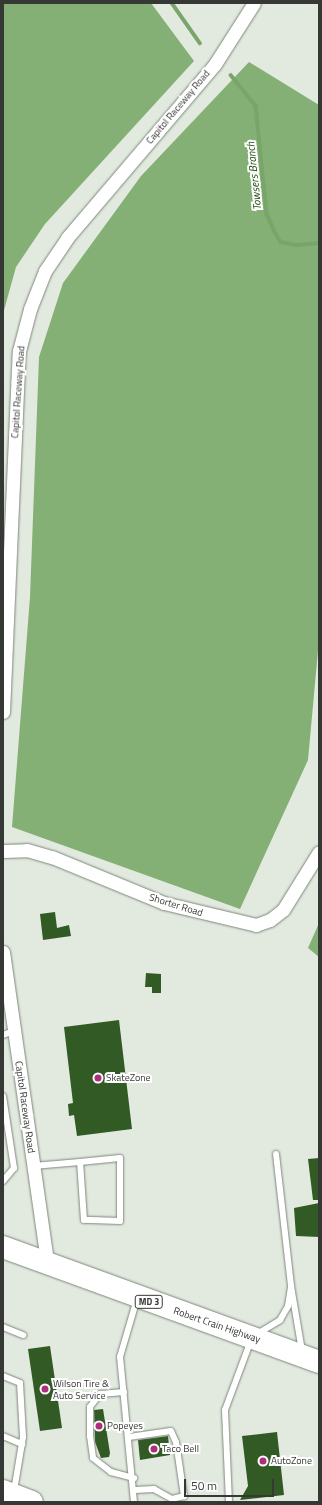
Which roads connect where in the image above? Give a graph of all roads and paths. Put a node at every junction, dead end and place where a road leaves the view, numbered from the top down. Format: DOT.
graph roads {
  1 [pos="255,5"];
  2 [pos="3,712"];
  3 [pos="3,851"];
  4 [pos="319,852"];
  5 [pos="3,952"];
  6 [pos="8,1033"];
  7 [pos="3,1096"];
  8 [pos="276,1154"];
  9 [pos="80,1162"];
  10 [pos="33,1166"];
  11 [pos="3,1181"];
  12 [pos="3,1247"];
  13 [pos="47,1262"];
  14 [pos="291,1286"];
  15 [pos="138,1298"];
  16 [pos="3,1327"];
  17 [pos="23,1335"];
  18 [pos="252,1338"];
  19 [pos="311,1358"];
  20 [pos="3,1376"];
  21 [pos="124,1392"];
  22 [pos="3,1436"];
  23 [pos="129,1437"];
  24 [pos="22,1444"];
  25 [pos="134,1478"];
  26 [pos="135,1490"];
  27 [pos="16,1496"];
  28 [pos="134,1502"];
  29 [pos="229,1502"];
  1 -- 2 [label="street, Capitol Raceway Road"];
  3 -- 4 [label="street, Shorter Road"];
  5 -- 6 [label="street, Capitol Raceway Road"];
  6 -- 10 [label="street, Capitol Raceway Road"];
  7 -- 11 [label="lane"];
  8 -- 14 [label="lane"];
  9 -- 9 [label="lane"];
  9 -- 10 [label="lane"];
  10 -- 13 [label="street, Capitol Raceway Road"];
  12 -- 13 [label="highway, Robert Crain Highway / MD 3"];
  13 -- 15 [label="highway, Robert Crain Highway / MD 3"];
  14 -- 18 [label="lane"];
  14 -- 19 [label="lane"];
  15 -- 18 [label="highway, Robert Crain Highway / MD 3"];
  15 -- 21 [label="lane"];
  16 -- 17 [label="lane"];
  18 -- 19 [label="highway, Robert Crain Highway / MD 3"];
  18 -- 29 [label="lane"];
  20 -- 24 [label="lane"];
  21 -- 23 [label="lane"];
  21 -- 25 [label="lane"];
  22 -- 24 [label="lane"];
  23 -- 25 [label="lane"];
  23 -- 26 [label="lane"];
  24 -- 27 [label="lane"];
  25 -- 26 [label="lane"];
  26 -- 28 [label="lane"];
}
